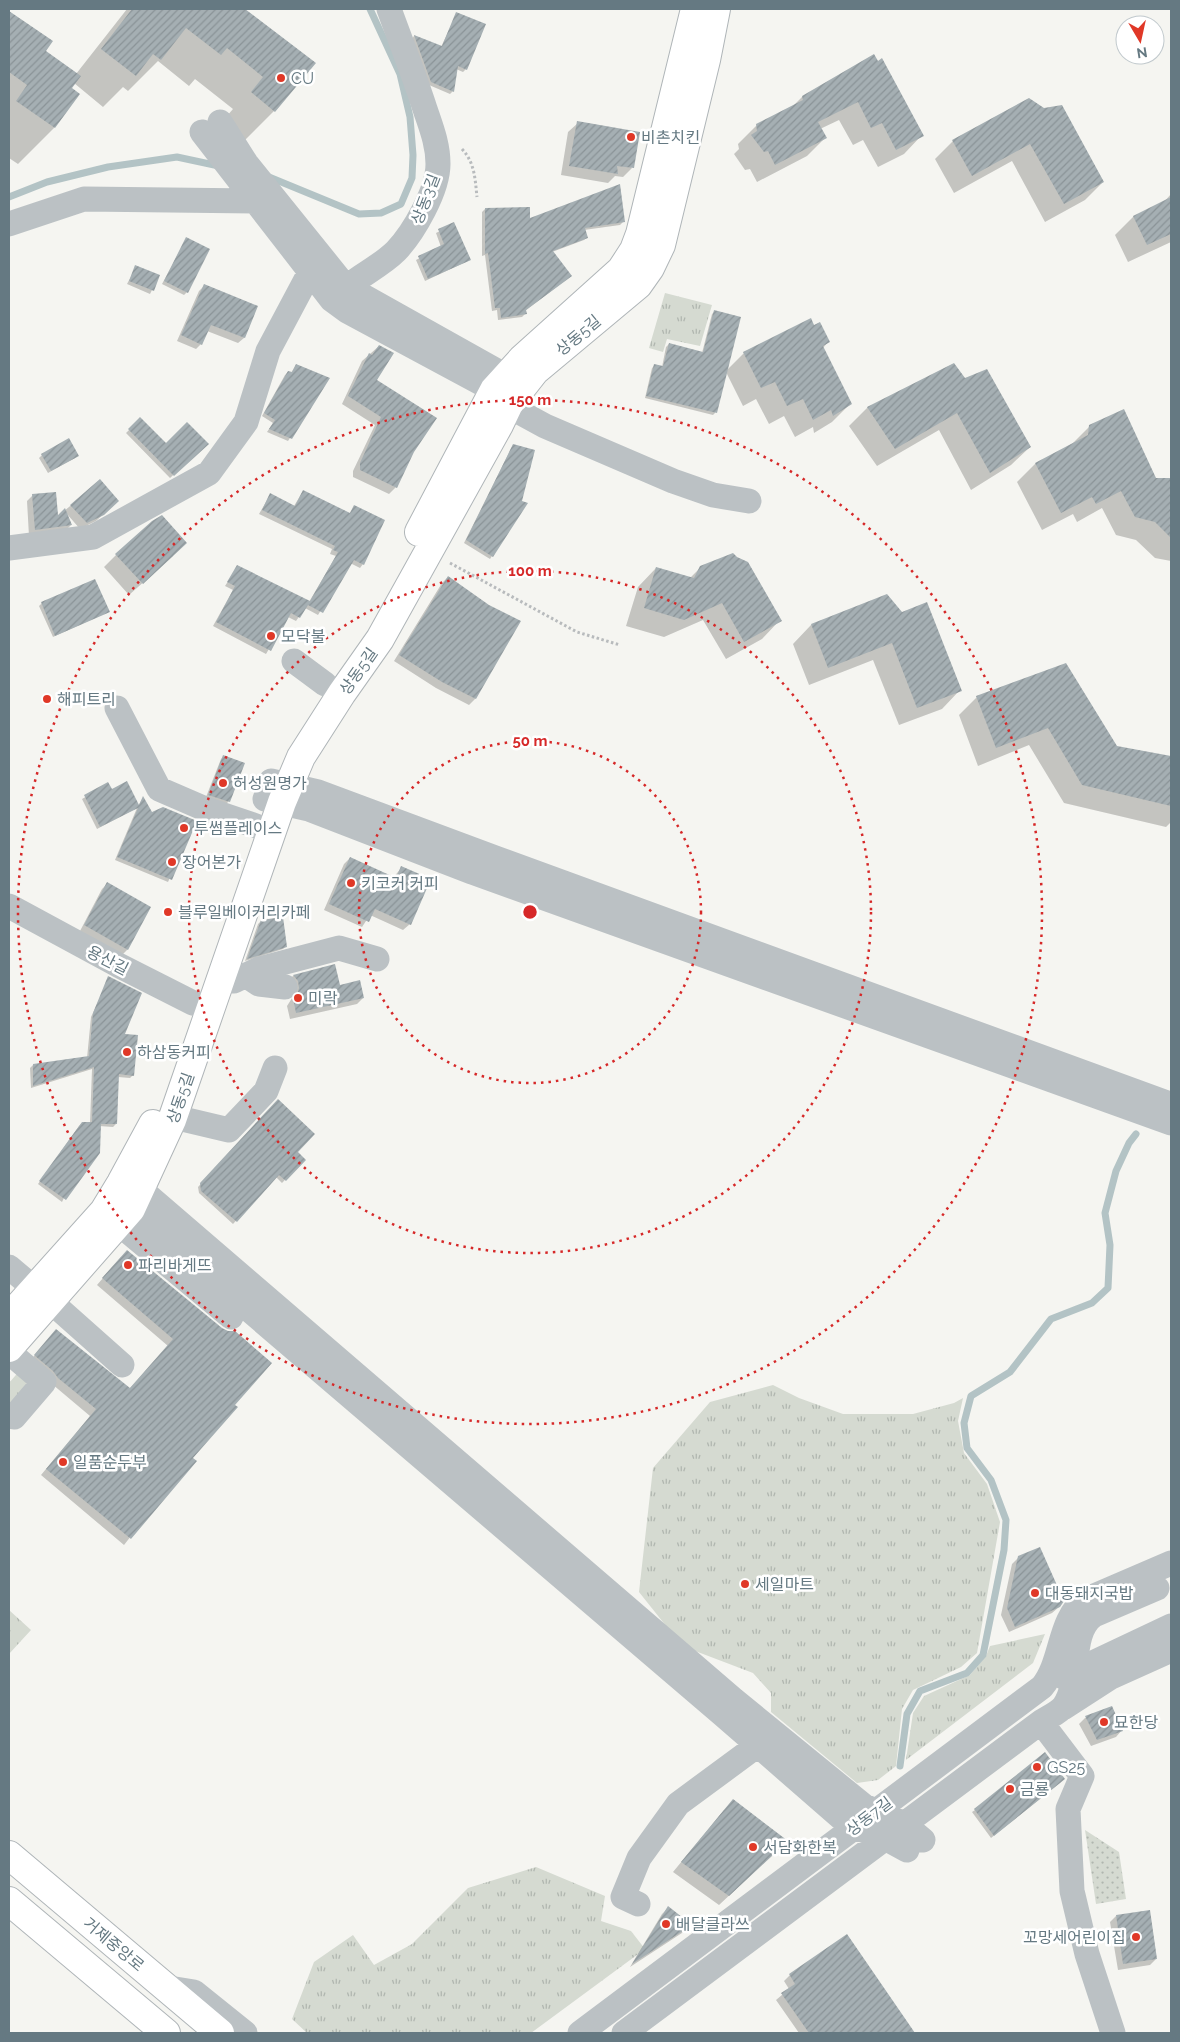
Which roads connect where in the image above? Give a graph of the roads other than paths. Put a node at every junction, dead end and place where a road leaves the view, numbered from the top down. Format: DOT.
graph roads {
  1 [pos="389,9"];
  2 [pos="695,9"];
  3 [pos="716,9"];
  4 [pos="241,170"];
  5 [pos="259,193"];
  6 [pos="9,224"];
  7 [pos="316,264"];
  8 [pos="339,293"];
  9 [pos="507,389"];
  10 [pos="750,493"];
  11 [pos="9,548"];
  12 [pos="294,661"];
  13 [pos="325,684"];
  14 [pos="117,708"];
  15 [pos="277,791"];
  16 [pos="256,826"];
  17 [pos="9,906"];
  18 [pos="377,959"];
  19 [pos="234,977"];
  20 [pos="285,987"];
  21 [pos="202,1005"];
  22 [pos="275,1068"];
  23 [pos="1171,1104"];
  24 [pos="174,1117"];
  25 [pos="1171,1123"];
  26 [pos="126,1199"];
  27 [pos="9,1267"];
  28 [pos="42,1295"];
  29 [pos="9,1317"];
  30 [pos="9,1350"];
  31 [pos="281,1358"];
  32 [pos="122,1365"];
  33 [pos="14,1417"];
  34 [pos="1171,1563"];
  35 [pos="1171,1582"];
  36 [pos="1089,1611"];
  37 [pos="1171,1626"];
  38 [pos="1120,1648"];
  39 [pos="1171,1650"];
  40 [pos="1075,1670"];
  41 [pos="1038,1690"];
  42 [pos="1062,1708"];
  43 [pos="1041,1722"];
  44 [pos="758,1745"];
  45 [pos="875,1811"];
  46 [pos="854,1827"];
  47 [pos="905,1838"];
  48 [pos="9,1855"];
  49 [pos="9,1901"];
  50 [pos="638,1904"];
  51 [pos="163,1987"];
  52 [pos="166,2033"];
  53 [pos="220,2033"];
  54 [pos="245,2033"];
  55 [pos="580,2033"];
  56 [pos="624,2033"];
  57 [pos="1113,2033"];
  1 -- 8 [label="street, 상동3길"];
  2 -- 9 [label="main road, 상동5길"];
  3 -- 9 [label="main road, 상동5길"];
  4 -- 4 [label="street"];
  4 -- 5 [label="street"];
  5 -- 6 [label="street"];
  5 -- 7 [label="street"];
  5 -- 7 [label="street"];
  7 -- 8 [label="street"];
  7 -- 11 [label="street"];
  8 -- 9 [label="street"];
  9 -- 10 [label="street"];
  9 -- 13 [label="main road, 상동5길"];
  9 -- 15 [label="main road, 상동5길"];
  12 -- 13 [label="street"];
  13 -- 15 [label="main road, 상동5길"];
  14 -- 16 [label="street"];
  15 -- 16 [label="main road, 상동5길"];
  15 -- 19 [label="main road, 상동5길"];
  15 -- 23 [label="street"];
  15 -- 25 [label="street"];
  16 -- 21 [label="main road, 상동5길"];
  17 -- 21 [label="street, 용산길"];
  18 -- 19 [label="street"];
  19 -- 20 [label="street"];
  19 -- 21 [label="main road, 상동5길"];
  21 -- 24 [label="main road, 상동5길"];
  21 -- 26 [label="main road, 상동5길"];
  22 -- 24 [label="street"];
  24 -- 26 [label="main road, 상동5길"];
  26 -- 28 [label="main road, 상동5길"];
  26 -- 31 [label="street"];
  26 -- 44 [label="street"];
  26 -- 45 [label="street"];
  27 -- 28 [label="street"];
  28 -- 29 [label="main road, 상동5길"];
  28 -- 30 [label="main road, 상동5길"];
  28 -- 32 [label="street"];
  30 -- 33 [label="street"];
  34 -- 36 [label="street"];
  35 -- 36 [label="street"];
  36 -- 38 [label="street"];
  36 -- 40 [label="street"];
  36 -- 41 [label="street, 상동7길"];
  37 -- 38 [label="street, 상동7길"];
  38 -- 40 [label="street, 상동7길"];
  39 -- 42 [label="street, 상동7길"];
  40 -- 41 [label="street, 상동7길"];
  40 -- 42 [label="street"];
  41 -- 45 [label="street, 상동7길"];
  42 -- 43 [label="street, 상동7길"];
  43 -- 47 [label="street, 상동7길"];
  43 -- 57 [label="street"];
  44 -- 46 [label="street"];
  44 -- 50 [label="street"];
  45 -- 46 [label="street, 상동7길"];
  45 -- 47 [label="street"];
  46 -- 47 [label="street"];
  46 -- 55 [label="street, 상동7길"];
  47 -- 56 [label="street, 상동7길"];
  48 -- 51 [label="main road, 거제중앙로"];
  49 -- 52 [label="main road"];
  51 -- 53 [label="main road, 거제중앙로"];
  51 -- 54 [label="street"];
}
